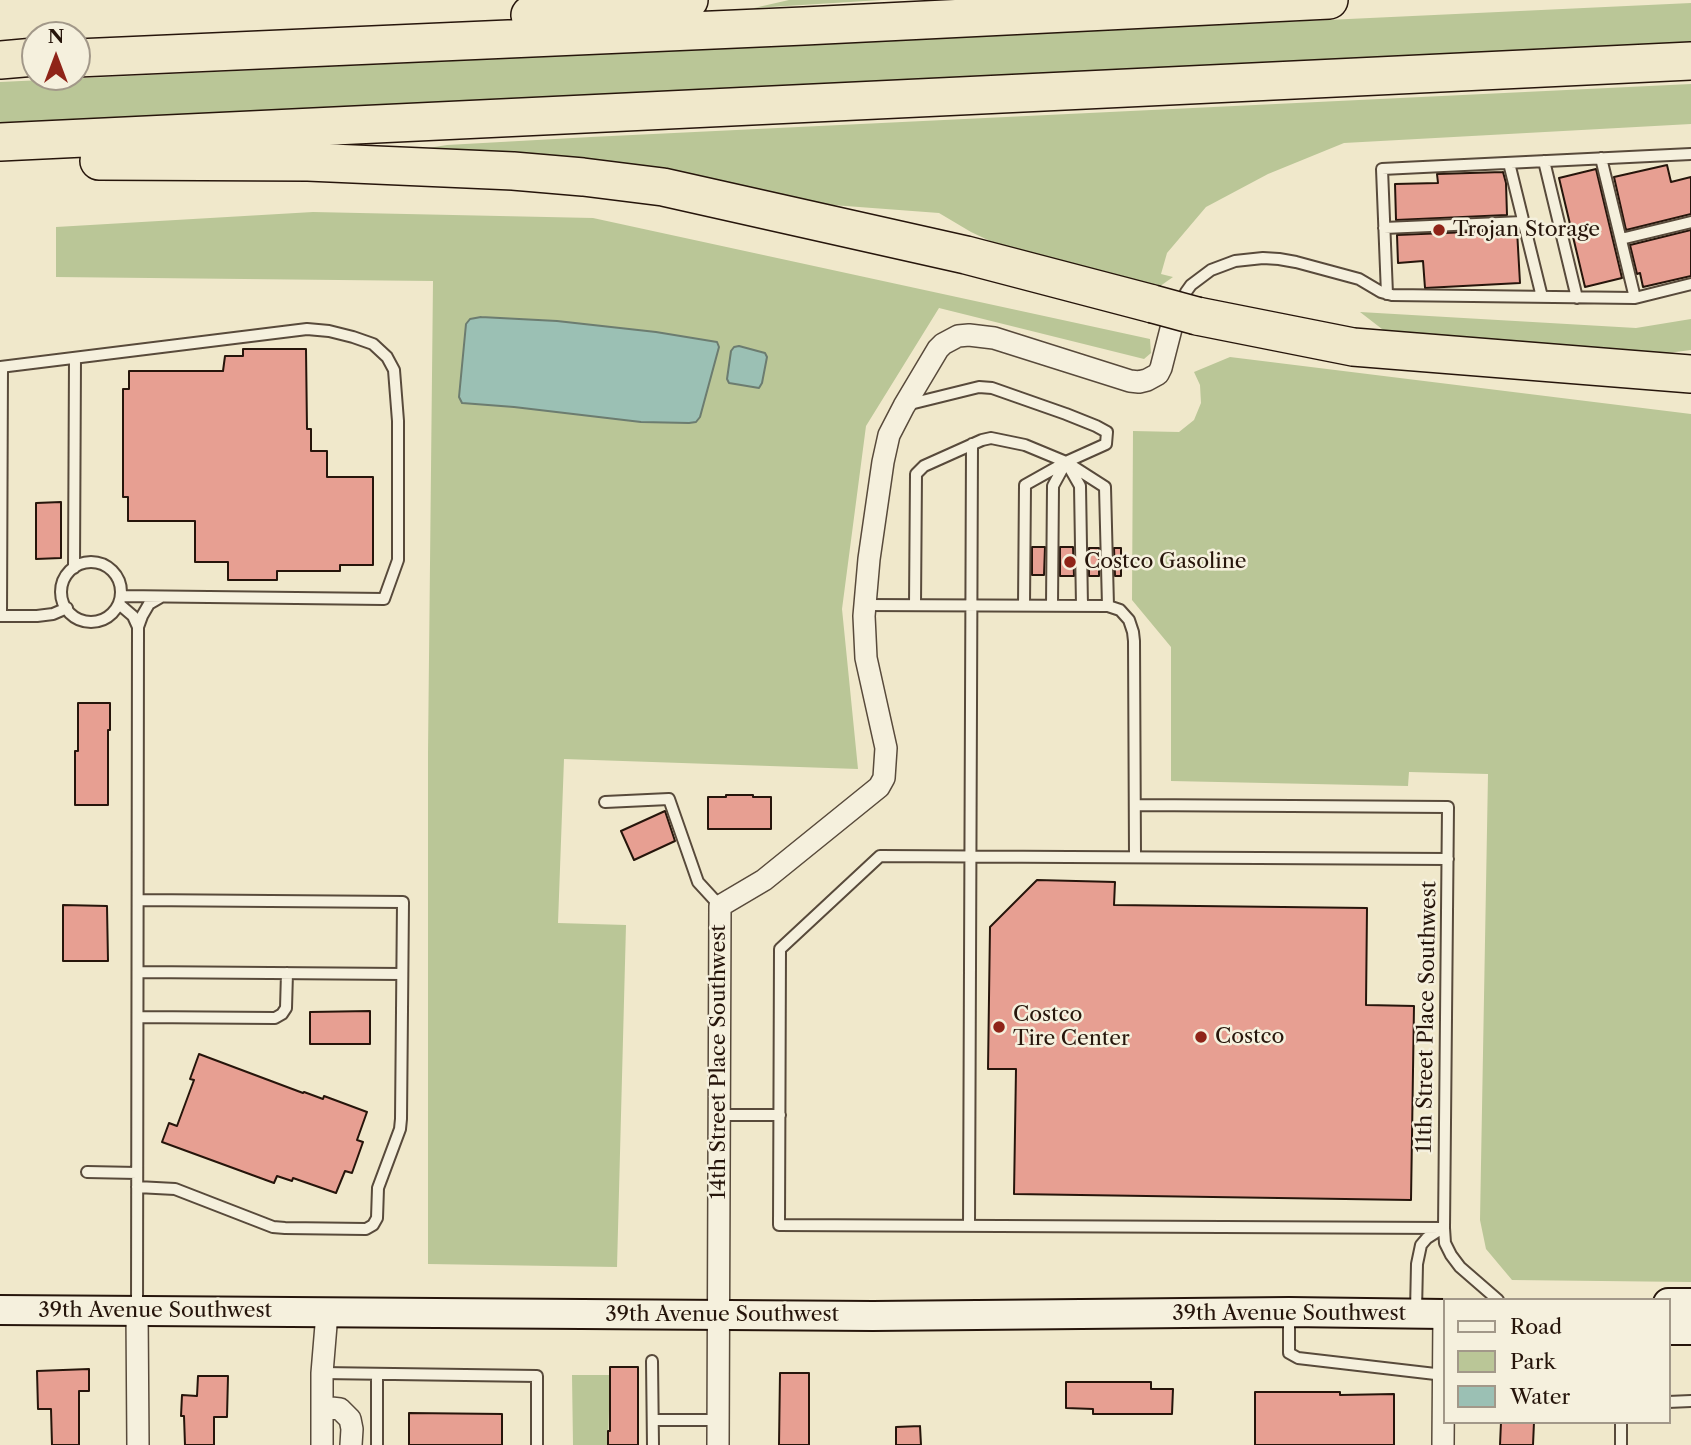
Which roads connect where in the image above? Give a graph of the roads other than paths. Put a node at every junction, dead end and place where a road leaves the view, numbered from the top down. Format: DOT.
graph roads {
  1 [pos="689,0"];
  2 [pos="1329,0"];
  3 [pos="91,55"];
  4 [pos="91,55"];
  5 [pos="21,59"];
  6 [pos="0,61"];
  7 [pos="1691,61"];
  8 [pos="0,142"];
  9 [pos="1691,154"];
  10 [pos="1601,158"];
  11 [pos="0,160"];
  12 [pos="1544,161"];
  13 [pos="1508,163"];
  14 [pos="1523,222"];
  15 [pos="1691,222"];
  16 [pos="1384,228"];
  17 [pos="1621,239"];
  18 [pos="1691,284"];
  19 [pos="1387,294"];
  20 [pos="1542,297"];
  21 [pos="1577,298"];
  22 [pos="1636,298"];
  23 [pos="1174,315"];
  24 [pos="75,358"];
  25 [pos="1,367"];
  26 [pos="1691,374"];
  27 [pos="904,406"];
  28 [pos="972,444"];
  29 [pos="1066,461"];
  30 [pos="74,568"];
  31 [pos="162,596"];
  32 [pos="120,600"];
  33 [pos="864,604"];
  34 [pos="915,605"];
  35 [pos="972,605"];
  36 [pos="1024,606"];
  37 [pos="1052,606"];
  38 [pos="1082,606"];
  39 [pos="1108,606"];
  40 [pos="67,608"];
  41 [pos="0,616"];
  42 [pos="138,627"];
  43 [pos="605,802"];
  44 [pos="1135,805"];
  45 [pos="970,856"];
  46 [pos="1135,857"];
  47 [pos="1448,859"];
  48 [pos="138,901"];
  49 [pos="720,906"];
  50 [pos="138,972"];
  51 [pos="287,973"];
  52 [pos="402,974"];
  53 [pos="138,1017"];
  54 [pos="719,1115"];
  55 [pos="780,1115"];
  56 [pos="88,1172"];
  57 [pos="137,1173"];
  58 [pos="137,1187"];
  59 [pos="969,1226"];
  60 [pos="1444,1228"];
  61 [pos="1496,1298"];
  62 [pos="1670,1303"];
  63 [pos="1691,1303"];
  64 [pos="0,1310"];
  65 [pos="137,1311"];
  66 [pos="327,1312"];
  67 [pos="1289,1312"];
  68 [pos="1416,1314"];
  69 [pos="1442,1314"];
  70 [pos="718,1315"];
  71 [pos="1670,1330"];
  72 [pos="1691,1330"];
  73 [pos="652,1361"];
  74 [pos="322,1373"];
  75 [pos="377,1374"];
  76 [pos="1442,1375"];
  77 [pos="1691,1401"];
  78 [pos="1670,1402"];
  79 [pos="322,1408"];
  80 [pos="653,1420"];
  81 [pos="719,1420"];
  82 [pos="1443,1424"];
  83 [pos="1621,1424"];
  84 [pos="138,1445"];
  85 [pos="322,1445"];
  86 [pos="351,1445"];
  87 [pos="377,1445"];
  88 [pos="537,1445"];
  89 [pos="653,1445"];
  90 [pos="718,1445"];
  91 [pos="1443,1445"];
  92 [pos="1621,1445"];
  1 -- 3 [label="highway"];
  2 -- 4 [label="highway"];
  5 -- 6 [label="highway"];
  7 -- 8 [label="highway"];
  9 -- 10 [label="lane"];
  10 -- 12 [label="lane"];
  10 -- 17 [label="lane"];
  11 -- 23 [label="highway"];
  12 -- 13 [label="lane"];
  12 -- 21 [label="lane"];
  13 -- 14 [label="lane"];
  13 -- 16 [label="lane"];
  14 -- 16 [label="lane"];
  14 -- 20 [label="lane"];
  15 -- 17 [label="lane"];
  16 -- 19 [label="lane"];
  17 -- 22 [label="lane"];
  18 -- 22 [label="lane, 14th Street Place Southwest"];
  19 -- 20 [label="lane, 14th Street Place Southwest"];
  19 -- 23 [label="lane, 14th Street Place Southwest"];
  20 -- 21 [label="lane, 14th Street Place Southwest"];
  21 -- 22 [label="lane, 14th Street Place Southwest"];
  23 -- 26 [label="highway"];
  23 -- 27 [label="street, 14th Street Place Southwest"];
  24 -- 25 [label="lane"];
  24 -- 30 [label="lane"];
  24 -- 31 [label="lane"];
  25 -- 41 [label="lane"];
  27 -- 29 [label="lane"];
  27 -- 33 [label="street, 14th Street Place Southwest"];
  28 -- 29 [label="lane"];
  28 -- 34 [label="lane"];
  28 -- 35 [label="lane"];
  29 -- 36 [label="lane"];
  29 -- 37 [label="lane"];
  29 -- 38 [label="lane"];
  29 -- 39 [label="lane"];
  30 -- 32 [label="lane"];
  30 -- 40 [label="lane"];
  31 -- 32 [label="lane"];
  31 -- 42 [label="lane"];
  32 -- 40 [label="lane"];
  32 -- 42 [label="lane"];
  33 -- 34 [label="lane"];
  33 -- 49 [label="street, 14th Street Place Southwest"];
  34 -- 35 [label="lane"];
  35 -- 36 [label="lane"];
  35 -- 45 [label="lane"];
  36 -- 37 [label="lane"];
  37 -- 38 [label="lane"];
  38 -- 39 [label="lane"];
  39 -- 44 [label="lane"];
  40 -- 41 [label="lane"];
  42 -- 48 [label="lane"];
  43 -- 49 [label="lane"];
  44 -- 46 [label="lane"];
  44 -- 47 [label="lane, 11th Street Place Southwest"];
  45 -- 46 [label="lane"];
  45 -- 55 [label="lane"];
  45 -- 59 [label="lane"];
  46 -- 47 [label="lane"];
  47 -- 60 [label="lane, 11th Street Place Southwest"];
  48 -- 50 [label="lane"];
  48 -- 52 [label="lane"];
  49 -- 54 [label="street, 14th Street Place Southwest"];
  50 -- 51 [label="lane"];
  50 -- 53 [label="lane"];
  51 -- 52 [label="lane"];
  51 -- 53 [label="lane"];
  52 -- 58 [label="lane"];
  53 -- 57 [label="lane"];
  54 -- 55 [label="lane"];
  54 -- 70 [label="street, 14th Street Place Southwest"];
  55 -- 59 [label="lane"];
  56 -- 57 [label="lane"];
  57 -- 58 [label="lane"];
  58 -- 65 [label="lane"];
  59 -- 60 [label="lane"];
  60 -- 61 [label="lane, 11th Street Place Southwest"];
  60 -- 68 [label="lane"];
  62 -- 63 [label="main road"];
  64 -- 65 [label="main road, 39th Avenue Southwest"];
  65 -- 66 [label="main road, 39th Avenue Southwest"];
  65 -- 84 [label="street"];
  66 -- 70 [label="main road, 39th Avenue Southwest"];
  66 -- 74 [label="street"];
  67 -- 68 [label="main road, 39th Avenue Southwest"];
  67 -- 70 [label="main road, 39th Avenue Southwest"];
  67 -- 76 [label="lane"];
  68 -- 69 [label="main road, 39th Avenue Southwest"];
  70 -- 81 [label="street, 14th Street Place Southwest"];
  71 -- 72 [label="main road"];
  73 -- 80 [label="lane"];
  74 -- 75 [label="lane"];
  74 -- 79 [label="street"];
  75 -- 87 [label="lane"];
  75 -- 88 [label="lane"];
  77 -- 78 [label="lane"];
  79 -- 85 [label="street"];
  79 -- 86 [label="street"];
  80 -- 81 [label="lane"];
  80 -- 89 [label="lane"];
  81 -- 90 [label="street, 14th Street Place Southwest"];
  82 -- 91 [label="street"];
  83 -- 92 [label="lane"];
}
